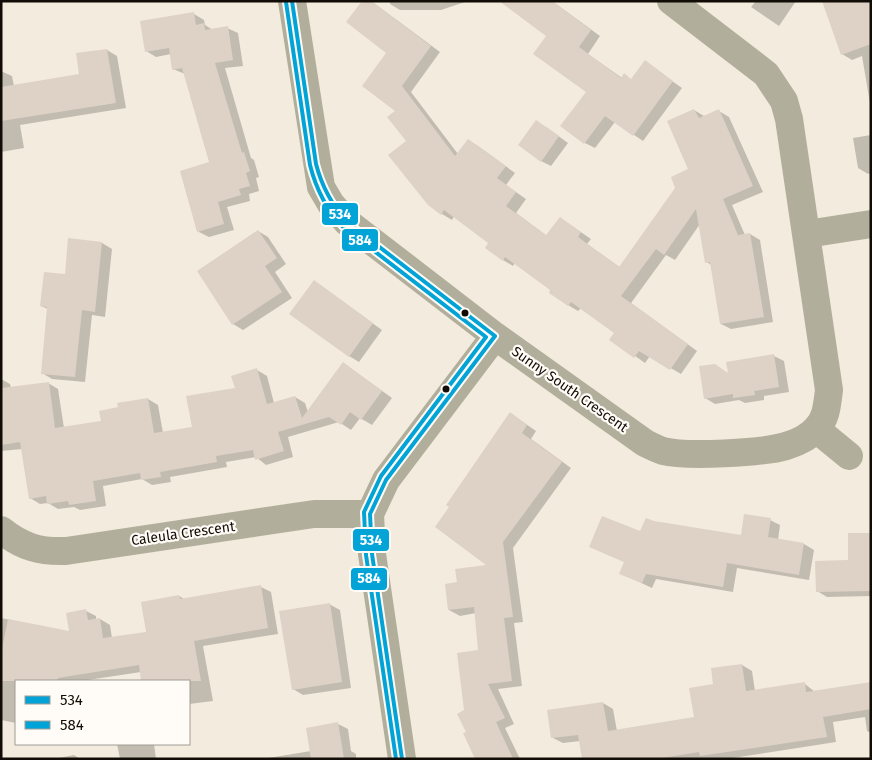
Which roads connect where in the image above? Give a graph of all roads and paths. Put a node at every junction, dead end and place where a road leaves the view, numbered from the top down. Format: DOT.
graph roads {
  1 [pos="292,1"];
  2 [pos="671,1"];
  3 [pos="871,224"];
  4 [pos="807,234"];
  5 [pos="494,336"];
  6 [pos="816,429"];
  7 [pos="849,456"];
  8 [pos="370,514"];
  9 [pos="1,530"];
  10 [pos="402,759"];
  1 -- 5 [label="street, Sunny South Crescent"];
  2 -- 4 [label="street"];
  3 -- 4 [label="street"];
  4 -- 6 [label="street"];
  5 -- 6 [label="street, Sunny South Crescent"];
  5 -- 8 [label="street"];
  6 -- 7 [label="street"];
  8 -- 9 [label="street, Caleula Crescent"];
  8 -- 10 [label="street"];
}
